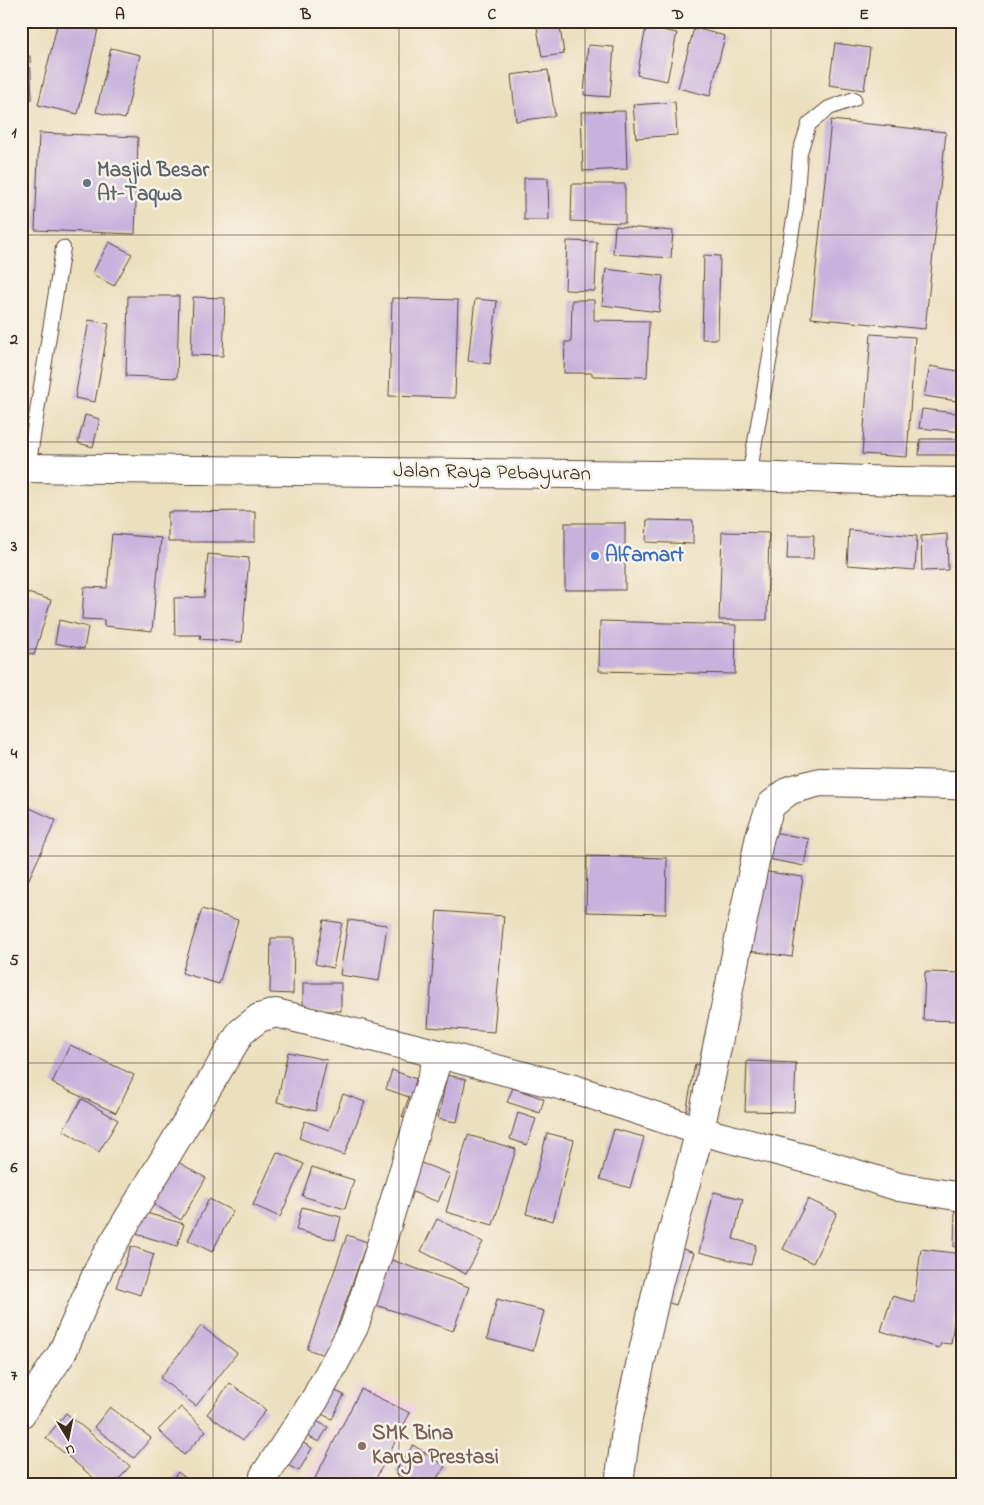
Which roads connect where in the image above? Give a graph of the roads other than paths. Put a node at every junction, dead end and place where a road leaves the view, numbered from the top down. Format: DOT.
graph roads {
  1 [pos="854,99"];
  2 [pos="63,248"];
  3 [pos="24,468"];
  4 [pos="749,476"];
  5 [pos="963,482"];
  6 [pos="963,786"];
  7 [pos="439,1054"];
  8 [pos="700,1131"];
  9 [pos="963,1196"];
  10 [pos="21,1414"];
  11 [pos="264,1476"];
  12 [pos="619,1484"];
  1 -- 4 [label="lane"];
  2 -- 3 [label="lane"];
  3 -- 4 [label="street, Jalan Raya Pebayuran"];
  4 -- 5 [label="street, Jalan Raya Pebayuran"];
  6 -- 8 [label="street"];
  7 -- 8 [label="street"];
  7 -- 10 [label="street"];
  7 -- 11 [label="street"];
  8 -- 9 [label="street"];
  8 -- 12 [label="street"];
}
